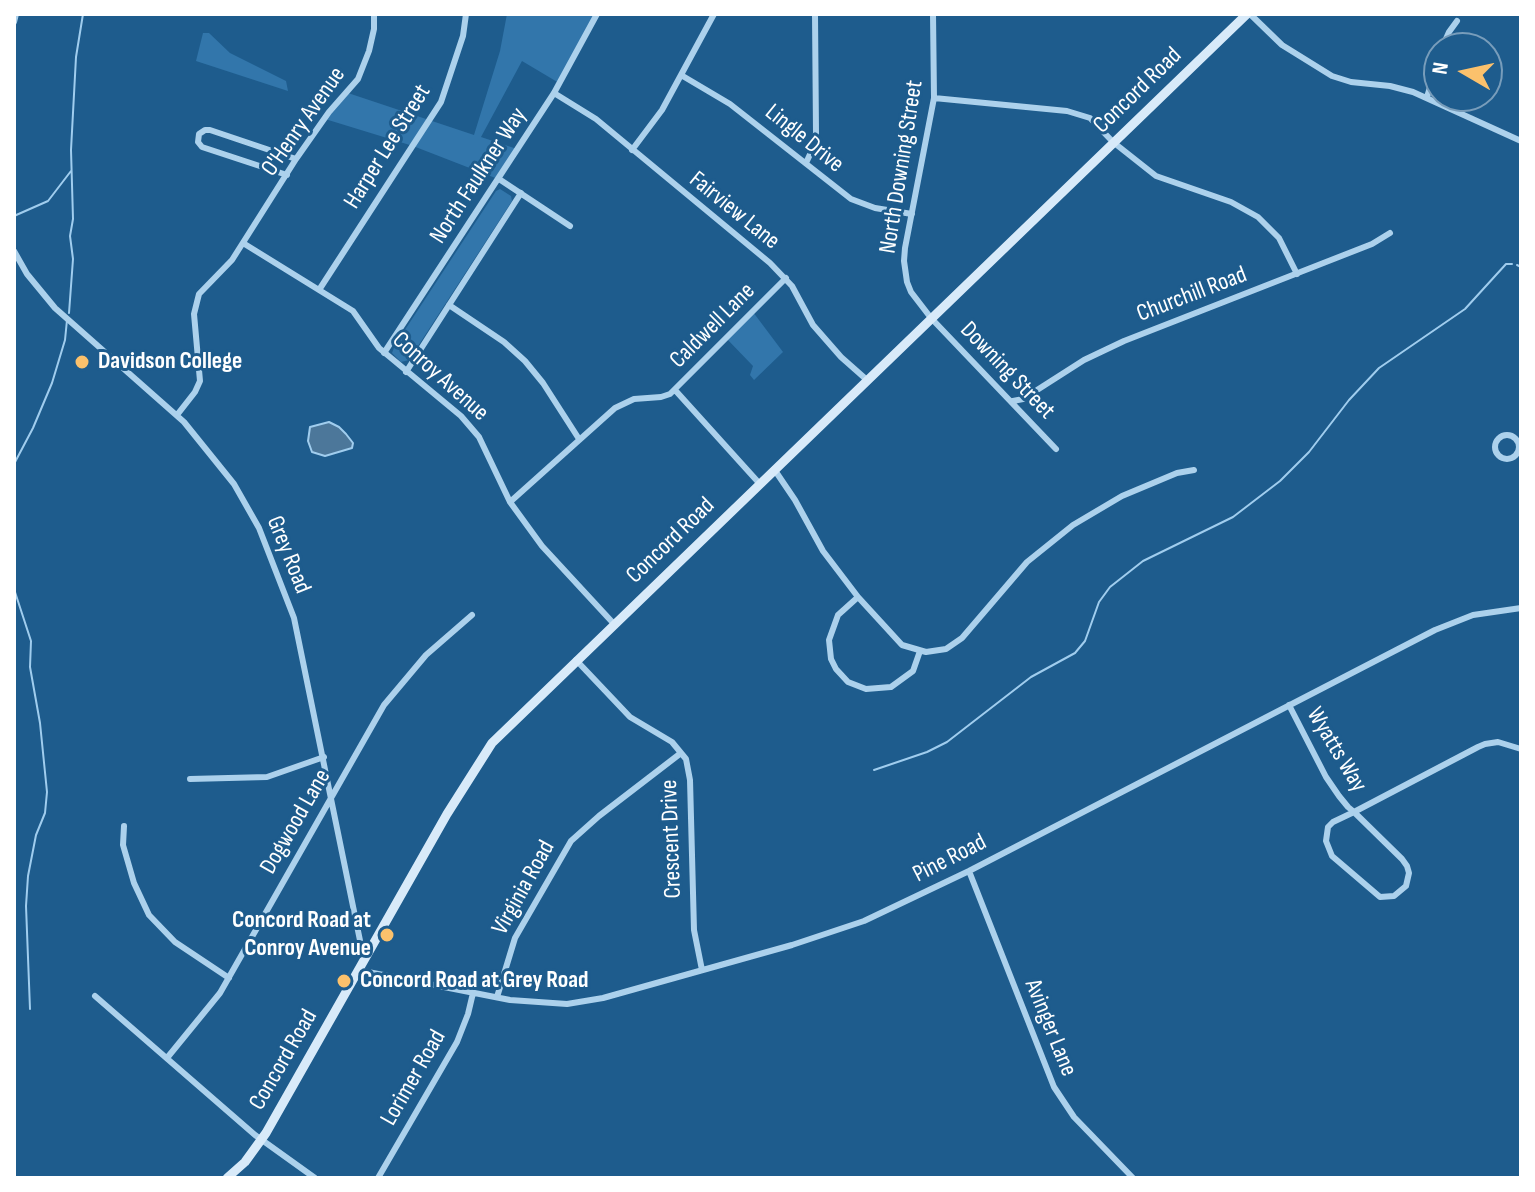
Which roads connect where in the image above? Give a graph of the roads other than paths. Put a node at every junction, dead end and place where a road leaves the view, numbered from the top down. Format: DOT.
graph roads {
  1 [pos="16,14"];
  2 [pos="374,14"];
  3 [pos="466,14"];
  4 [pos="597,14"];
  5 [pos="714,14"];
  6 [pos="815,14"];
  7 [pos="933,14"];
  8 [pos="1249,14"];
  9 [pos="1457,21"];
  10 [pos="14,22"];
  11 [pos="1449,32"];
  12 [pos="681,75"];
  13 [pos="554,93"];
  14 [pos="1423,96"];
  15 [pos="934,98"];
  16 [pos="1459,112"];
  17 [pos="1521,141"];
  18 [pos="1113,142"];
  19 [pos="632,150"];
  20 [pos="296,159"];
  21 [pos="806,163"];
  22 [pos="287,175"];
  23 [pos="499,179"];
  24 [pos="521,193"];
  25 [pos="912,214"];
  26 [pos="570,226"];
  27 [pos="1390,233"];
  28 [pos="243,243"];
  29 [pos="14,251"];
  30 [pos="1297,274"];
  31 [pos="786,278"];
  32 [pos="319,290"];
  33 [pos="449,305"];
  34 [pos="931,318"];
  35 [pos="384,353"];
  36 [pos="406,372"];
  37 [pos="867,380"];
  38 [pos="675,390"];
  39 [pos="1013,401"];
  40 [pos="177,415"];
  41 [pos="579,439"];
  42 [pos="1056,449"];
  43 [pos="1519,456"];
  44 [pos="774,469"];
  45 [pos="1194,470"];
  46 [pos="759,483"];
  47 [pos="510,502"];
  48 [pos="858,597"];
  49 [pos="1521,608"];
  50 [pos="472,615"];
  51 [pos="614,624"];
  52 [pos="920,651"];
  53 [pos="576,660"];
  54 [pos="1289,705"];
  55 [pos="1521,749"];
  56 [pos="681,753"];
  57 [pos="324,757"];
  58 [pos="190,779"];
  59 [pos="332,795"];
  60 [pos="1354,812"];
  61 [pos="124,826"];
  62 [pos="969,871"];
  63 [pos="361,965"];
  64 [pos="702,970"];
  65 [pos="229,978"];
  66 [pos="473,993"];
  67 [pos="95,996"];
  68 [pos="497,997"];
  69 [pos="167,1058"];
  70 [pos="262,1140"];
  71 [pos="227,1178"];
  72 [pos="315,1178"];
  73 [pos="378,1178"];
  74 [pos="1133,1178"];
  1 -- 10 [label="street"];
  2 -- 20 [label="street, O'Henry Avenue"];
  3 -- 32 [label="street, Harper Lee Street"];
  4 -- 13 [label="street, North Faulkner Way"];
  5 -- 12 [label="street"];
  6 -- 21 [label="street"];
  7 -- 15 [label="street, North Downing Street"];
  8 -- 14 [label="street"];
  8 -- 18 [label="main road, Concord Road"];
  9 -- 11 [label="street"];
  12 -- 19 [label="street"];
  12 -- 21 [label="street, Lingle Drive"];
  13 -- 19 [label="street, Fairview Lane"];
  13 -- 23 [label="street, North Faulkner Way"];
  15 -- 18 [label="street"];
  15 -- 25 [label="street, North Downing Street"];
  16 -- 17 [label="street"];
  18 -- 30 [label="street"];
  18 -- 34 [label="main road, Concord Road"];
  19 -- 31 [label="street, Fairview Lane"];
  20 -- 22 [label="street, O'Henry Avenue"];
  20 -- 22 [label="street"];
  21 -- 25 [label="street, Lingle Drive"];
  22 -- 28 [label="street, O'Henry Avenue"];
  23 -- 24 [label="street"];
  23 -- 35 [label="street, North Faulkner Way"];
  24 -- 26 [label="street"];
  24 -- 33 [label="street"];
  25 -- 34 [label="street, North Downing Street"];
  27 -- 30 [label="street, Churchill Road"];
  28 -- 32 [label="street, Conroy Avenue"];
  28 -- 40 [label="street, O'Henry Avenue"];
  29 -- 40 [label="street, Grey Road"];
  30 -- 39 [label="street, Churchill Road"];
  31 -- 37 [label="street, Fairview Lane"];
  31 -- 38 [label="street, Caldwell Lane"];
  32 -- 35 [label="street, Conroy Avenue"];
  33 -- 36 [label="street"];
  33 -- 41 [label="street"];
  34 -- 37 [label="main road, Concord Road"];
  34 -- 39 [label="street, Downing Street"];
  35 -- 36 [label="street, Conroy Avenue"];
  36 -- 47 [label="street, Conroy Avenue"];
  37 -- 44 [label="main road, Concord Road"];
  38 -- 41 [label="street, Caldwell Lane"];
  38 -- 46 [label="street"];
  39 -- 42 [label="street, Downing Street"];
  40 -- 57 [label="street, Grey Road"];
  41 -- 47 [label="street, Caldwell Lane"];
  43 -- 43 [label="street"];
  44 -- 46 [label="main road, Concord Road"];
  44 -- 48 [label="street"];
  45 -- 52 [label="street"];
  46 -- 51 [label="main road, Concord Road"];
  47 -- 51 [label="street, Conroy Avenue"];
  48 -- 52 [label="street"];
  48 -- 52 [label="street"];
  49 -- 54 [label="street, Pine Road"];
  50 -- 59 [label="street, Dogwood Lane"];
  51 -- 53 [label="main road, Concord Road"];
  53 -- 56 [label="street, Crescent Drive"];
  53 -- 63 [label="main road, Concord Road"];
  54 -- 60 [label="street, Wyatts Way"];
  54 -- 62 [label="street, Pine Road"];
  55 -- 60 [label="street"];
  56 -- 64 [label="street, Crescent Drive"];
  56 -- 68 [label="street, Virginia Road"];
  57 -- 58 [label="street"];
  57 -- 59 [label="street, Grey Road"];
  59 -- 63 [label="street, Grey Road"];
  59 -- 65 [label="street, Dogwood Lane"];
  60 -- 60 [label="street, Wyatts Way"];
  61 -- 65 [label="street"];
  62 -- 64 [label="street, Pine Road"];
  62 -- 74 [label="street, Avinger Lane"];
  63 -- 66 [label="street, Pine Road"];
  63 -- 70 [label="main road, Concord Road"];
  64 -- 68 [label="street, Pine Road"];
  65 -- 69 [label="street, Dogwood Lane"];
  66 -- 68 [label="street, Pine Road"];
  66 -- 73 [label="street, Lorimer Road"];
  67 -- 69 [label="street"];
  69 -- 70 [label="street"];
  70 -- 71 [label="main road, Concord Road"];
  70 -- 72 [label="street"];
}
